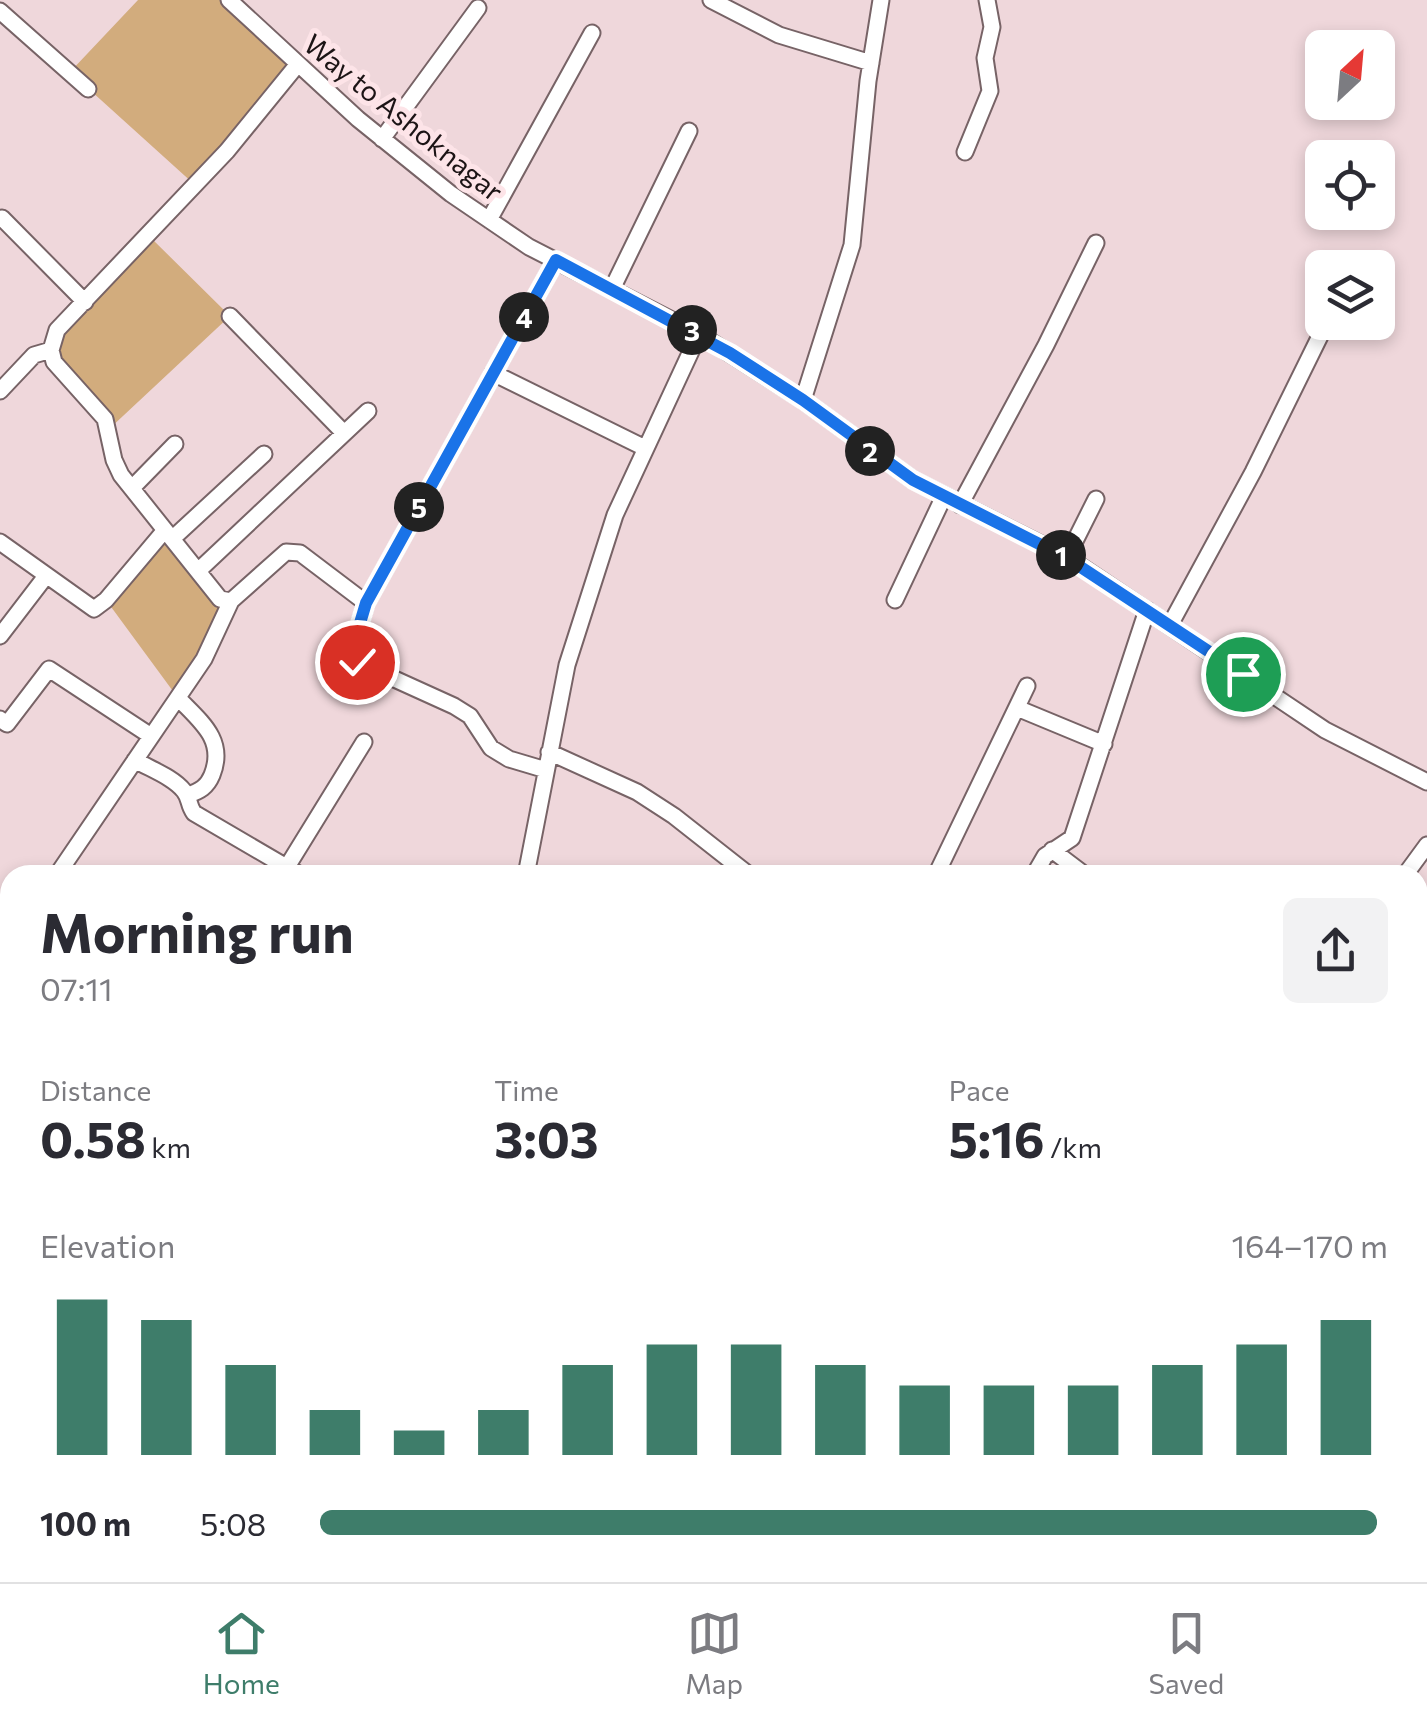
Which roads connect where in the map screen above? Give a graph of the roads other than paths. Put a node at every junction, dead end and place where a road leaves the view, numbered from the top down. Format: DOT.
graph roads {
  1 [pos="230,0"];
  2 [pos="711,0"];
  3 [pos="882,0"];
  4 [pos="987,0"];
  5 [pos="478,8"];
  6 [pos="0,11"];
  7 [pos="592,33"];
  8 [pos="871,63"];
  9 [pos="298,64"];
  10 [pos="88,89"];
  11 [pos="689,131"];
  12 [pos="382,139"];
  13 [pos="965,152"];
  14 [pos="2,218"];
  15 [pos="489,220"];
  16 [pos="1096,243"];
  17 [pos="556,260"];
  18 [pos="612,289"];
  19 [pos="85,302"];
  20 [pos="230,316"];
  21 [pos="699,334"];
  22 [pos="1318,340"];
  23 [pos="50,350"];
  24 [pos="493,373"];
  25 [pos="0,391"];
  26 [pos="803,400"];
  27 [pos="368,411"];
  28 [pos="344,433"];
  29 [pos="175,444"];
  30 [pos="645,448"];
  31 [pos="264,454"];
  32 [pos="132,488"];
  33 [pos="944,496"];
  34 [pos="1096,499"];
  35 [pos="960,505"];
  36 [pos="168,535"];
  37 [pos="0,542"];
  38 [pos="1067,558"];
  39 [pos="198,572"];
  40 [pos="46,576"];
  41 [pos="895,600"];
  42 [pos="231,601"];
  43 [pos="366,603"];
  44 [pos="1147,610"];
  45 [pos="1170,625"];
  46 [pos="0,636"];
  47 [pos="1027,686"];
  48 [pos="178,698"];
  49 [pos="1016,708"];
  50 [pos="0,719"];
  51 [pos="152,736"];
  52 [pos="364,742"];
  53 [pos="1104,744"];
  54 [pos="549,752"];
  55 [pos="135,760"];
  56 [pos="546,770"];
  57 [pos="1427,782"];
  58 [pos="188,795"];
  59 [pos="1427,844"];
  60 [pos="1052,850"];
  61 [pos="64,865"];
  62 [pos="279,865"];
  63 [pos="294,865"];
  64 [pos="528,865"];
  65 [pos="736,865"];
  66 [pos="941,865"];
  67 [pos="1041,865"];
  68 [pos="1072,865"];
  69 [pos="1412,865"];
  1 -- 9 [label="street, Way to Ashoknagar"];
  2 -- 8 [label="street"];
  3 -- 8 [label="street"];
  4 -- 13 [label="street"];
  5 -- 12 [label="street"];
  6 -- 10 [label="street"];
  7 -- 15 [label="street"];
  8 -- 26 [label="street"];
  9 -- 12 [label="street, Way to Ashoknagar"];
  9 -- 19 [label="street"];
  11 -- 18 [label="street"];
  12 -- 15 [label="street, Way to Ashoknagar"];
  14 -- 19 [label="street"];
  15 -- 17 [label="street, Way to Ashoknagar"];
  16 -- 35 [label="street"];
  17 -- 18 [label="street, Way to Ashoknagar"];
  17 -- 24 [label="street"];
  18 -- 21 [label="street, Way to Ashoknagar"];
  19 -- 23 [label="street"];
  20 -- 28 [label="street"];
  21 -- 26 [label="street, Way to Ashoknagar"];
  21 -- 30 [label="street"];
  22 -- 45 [label="street"];
  23 -- 25 [label="street"];
  23 -- 32 [label="street"];
  24 -- 30 [label="street"];
  24 -- 43 [label="street"];
  26 -- 33 [label="street, Way to Ashoknagar"];
  27 -- 28 [label="street"];
  28 -- 39 [label="street"];
  29 -- 32 [label="street"];
  30 -- 54 [label="street"];
  31 -- 36 [label="street"];
  32 -- 36 [label="street"];
  33 -- 35 [label="street, Way to Ashoknagar"];
  33 -- 41 [label="street"];
  34 -- 38 [label="street"];
  35 -- 38 [label="street, Way to Ashoknagar"];
  36 -- 39 [label="street"];
  36 -- 40 [label="street"];
  37 -- 40 [label="street"];
  38 -- 44 [label="street, Way to Ashoknagar"];
  39 -- 42 [label="street"];
  40 -- 46 [label="street"];
  42 -- 43 [label="street"];
  42 -- 48 [label="street"];
  43 -- 56 [label="street"];
  44 -- 45 [label="street, Way to Ashoknagar"];
  44 -- 53 [label="street"];
  45 -- 57 [label="street, Way to Ashoknagar"];
  47 -- 49 [label="street"];
  48 -- 51 [label="street"];
  48 -- 58 [label="street"];
  49 -- 53 [label="street"];
  49 -- 66 [label="street"];
  50 -- 51 [label="street"];
  51 -- 55 [label="street"];
  52 -- 63 [label="street"];
  53 -- 60 [label="street"];
  54 -- 56 [label="street"];
  54 -- 65 [label="street"];
  55 -- 58 [label="street"];
  55 -- 61 [label="street"];
  56 -- 64 [label="street"];
  58 -- 62 [label="street"];
  59 -- 69 [label="street"];
  60 -- 67 [label="street"];
  60 -- 68 [label="street"];
}
